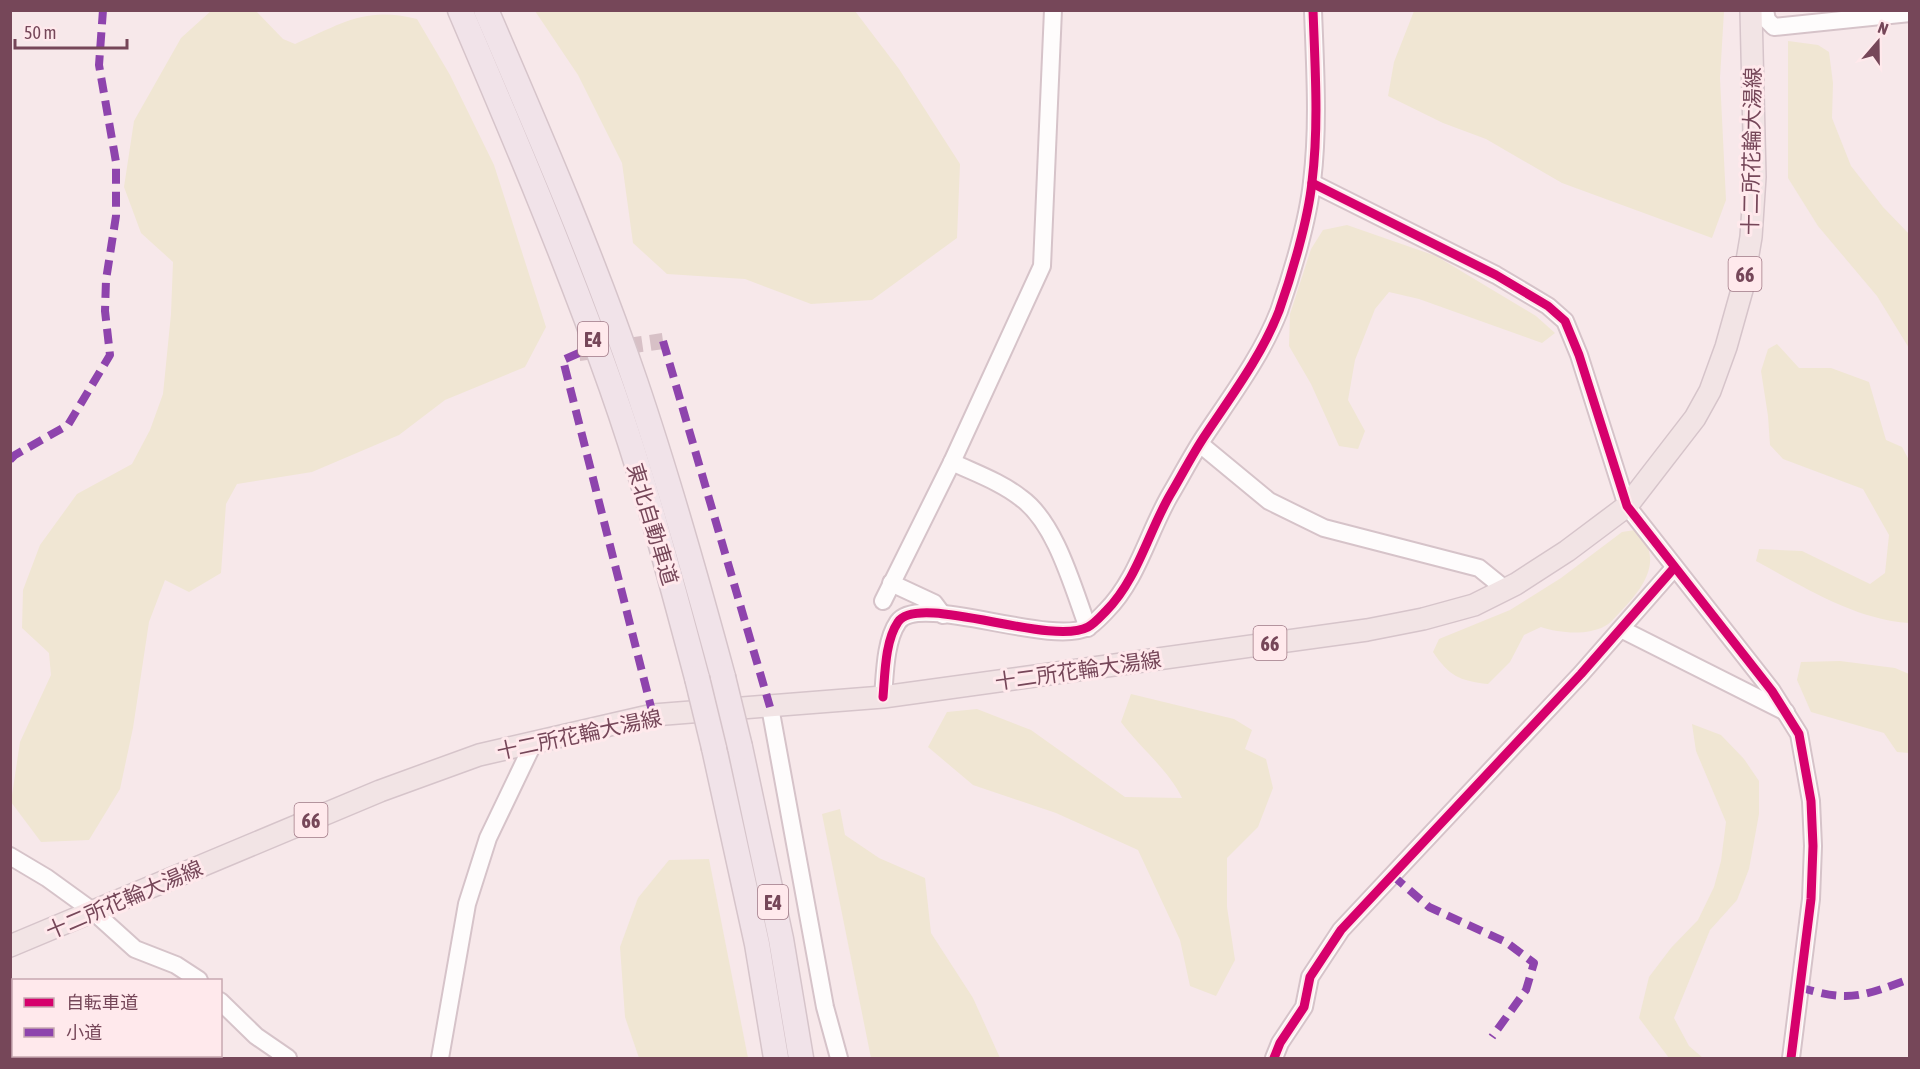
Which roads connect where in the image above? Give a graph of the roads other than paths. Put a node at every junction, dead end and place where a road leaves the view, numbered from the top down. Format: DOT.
graph roads {
  1 [pos="460,10"];
  2 [pos="486,10"];
  3 [pos="1053,10"];
  4 [pos="1313,10"];
  5 [pos="1751,10"];
  6 [pos="1765,10"];
  7 [pos="1910,13"];
  8 [pos="1312,183"];
  9 [pos="1200,444"];
  10 [pos="952,462"];
  11 [pos="1627,506"];
  12 [pos="1674,568"];
  13 [pos="891,583"];
  14 [pos="1505,589"];
  15 [pos="882,601"];
  16 [pos="943,615"];
  17 [pos="1088,627"];
  18 [pos="1621,628"];
  19 [pos="883,697"];
  20 [pos="770,707"];
  21 [pos="1785,712"];
  22 [pos="533,744"];
  23 [pos="10,856"];
  24 [pos="94,912"];
  25 [pos="10,946"];
  26 [pos="196,979"];
  27 [pos="222,1003"];
  28 [pos="288,1059"];
  29 [pos="440,1059"];
  30 [pos="776,1059"];
  31 [pos="801,1059"];
  32 [pos="840,1059"];
  33 [pos="1274,1059"];
  34 [pos="1791,1059"];
  1 -- 30 [label="highway, 東北自動車道 / E4, bridge"];
  2 -- 31 [label="highway, 東北自動車道 / E4, bridge"];
  3 -- 10 [label="street"];
  4 -- 8 [label="street"];
  5 -- 11 [label="main road, 十二所花輪大湯線 / 66"];
  6 -- 7 [label="street"];
  8 -- 9 [label="street"];
  8 -- 11 [label="street"];
  9 -- 14 [label="street"];
  9 -- 17 [label="street"];
  10 -- 13 [label="street"];
  10 -- 17 [label="street"];
  11 -- 12 [label="street"];
  11 -- 14 [label="main road, 十二所花輪大湯線 / 66"];
  12 -- 18 [label="street"];
  12 -- 21 [label="street"];
  13 -- 15 [label="street"];
  13 -- 16 [label="street"];
  14 -- 19 [label="main road, 十二所花輪大湯線 / 66"];
  16 -- 17 [label="street"];
  16 -- 19 [label="street"];
  18 -- 21 [label="street"];
  18 -- 33 [label="street"];
  19 -- 20 [label="main road, 十二所花輪大湯線 / 66"];
  20 -- 22 [label="main road, 十二所花輪大湯線 / 66"];
  20 -- 32 [label="street"];
  21 -- 34 [label="street"];
  22 -- 24 [label="main road, 十二所花輪大湯線 / 66"];
  22 -- 29 [label="street"];
  23 -- 24 [label="street"];
  24 -- 25 [label="main road, 十二所花輪大湯線 / 66"];
  24 -- 26 [label="street"];
  27 -- 28 [label="street"];
}
